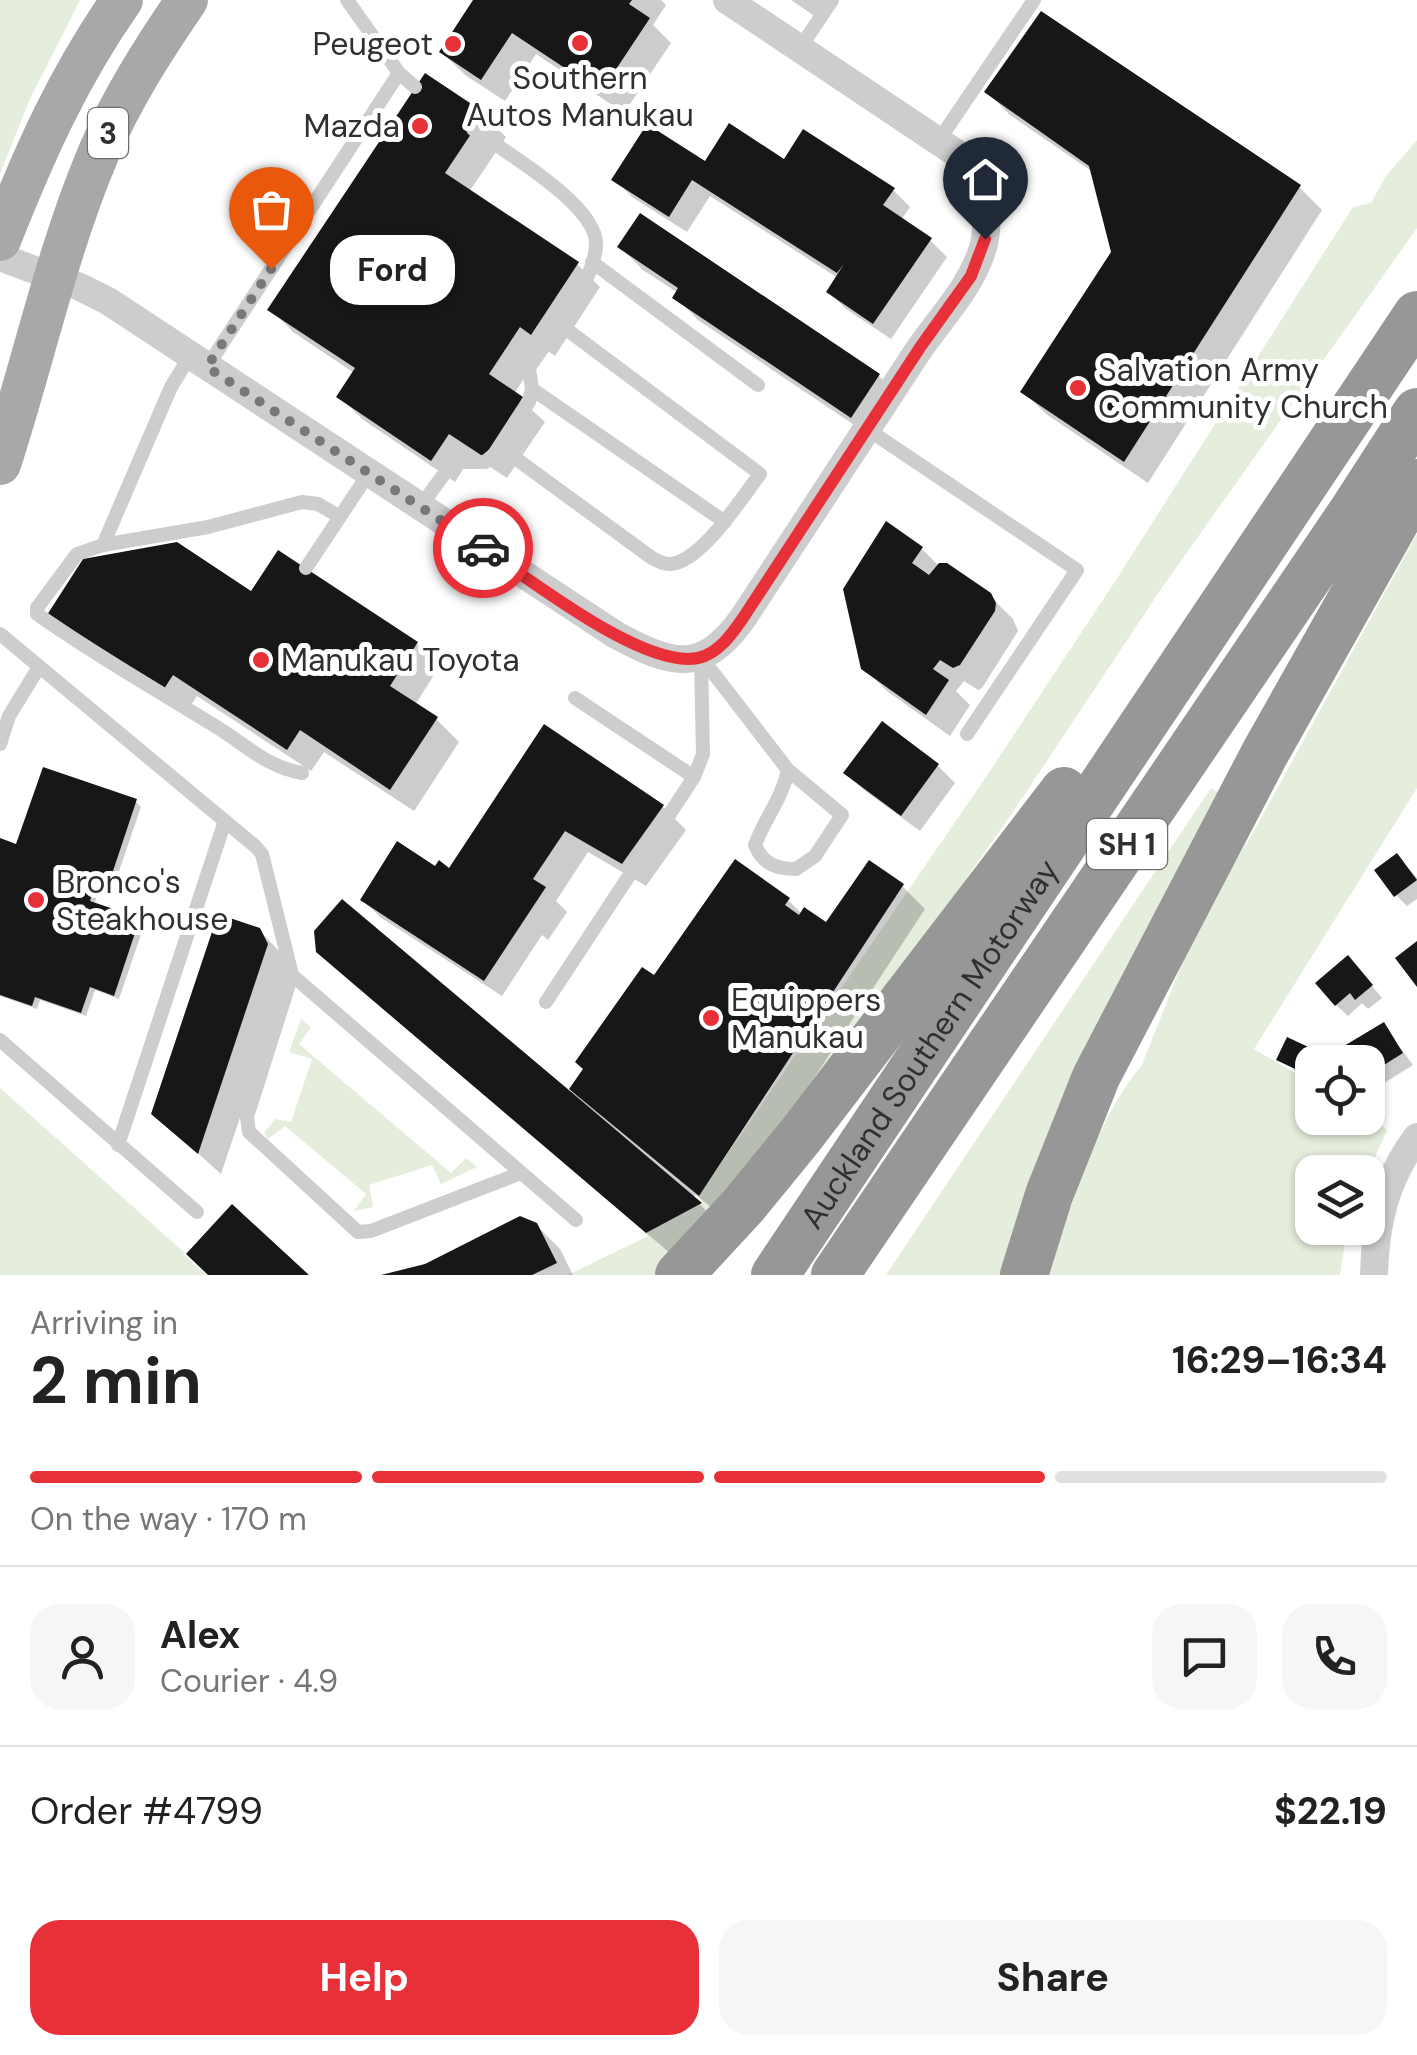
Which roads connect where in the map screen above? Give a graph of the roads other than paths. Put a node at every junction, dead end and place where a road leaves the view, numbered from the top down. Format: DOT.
graph roads {
  1 [pos="122,0"];
  2 [pos="187,0"];
  3 [pos="347,0"];
  4 [pos="728,0"];
  5 [pos="832,0"];
  6 [pos="1034,0"];
  7 [pos="800,48"];
  8 [pos="399,74"];
  9 [pos="415,87"];
  10 [pos="474,129"];
  11 [pos="939,140"];
  12 [pos="0,240"];
  13 [pos="0,257"];
  14 [pos="592,262"];
  15 [pos="53,276"];
  16 [pos="1417,314"];
  17 [pos="558,323"];
  18 [pos="198,362"];
  19 [pos="758,385"];
  20 [pos="532,389"];
  21 [pos="1417,412"];
  22 [pos="867,429"];
  23 [pos="500,447"];
  24 [pos="0,464"];
  25 [pos="370,473"];
  26 [pos="1309,476"];
  27 [pos="1417,483"];
  28 [pos="420,507"];
  29 [pos="340,517"];
  30 [pos="725,522"];
  31 [pos="102,545"];
  32 [pos="306,568"];
  33 [pos="0,634"];
  34 [pos="702,658"];
  35 [pos="39,666"];
  36 [pos="575,698"];
  37 [pos="968,734"];
  38 [pos="0,744"];
  39 [pos="788,770"];
  40 [pos="302,773"];
  41 [pos="694,777"];
  42 [pos="225,822"];
  43 [pos="292,976"];
  44 [pos="546,1002"];
  45 [pos="0,1040"];
  46 [pos="1417,1136"];
  47 [pos="118,1144"];
  48 [pos="522,1173"];
  49 [pos="197,1212"];
  50 [pos="576,1220"];
  51 [pos="679,1275"];
  52 [pos="775,1275"];
  53 [pos="835,1275"];
  54 [pos="1024,1275"];
  55 [pos="1374,1275"];
  1 -- 12 [label="main road, 3"];
  2 -- 15 [label="main road, 3"];
  3 -- 8 [label="lane"];
  4 -- 7 [label="street"];
  5 -- 7 [label="lane"];
  6 -- 11 [label="lane"];
  7 -- 11 [label="street"];
  8 -- 9 [label="lane"];
  8 -- 18 [label="lane"];
  10 -- 14 [label="lane"];
  11 -- 22 [label="street"];
  13 -- 15 [label="street"];
  14 -- 17 [label="lane"];
  14 -- 19 [label="lane"];
  15 -- 18 [label="street"];
  15 -- 24 [label="main road, 3"];
  16 -- 26 [label="highway, Auckland Southern Motorway / SH 1"];
  17 -- 20 [label="lane"];
  17 -- 30 [label="lane"];
  18 -- 25 [label="street"];
  18 -- 31 [label="lane"];
  20 -- 23 [label="lane"];
  20 -- 30 [label="lane"];
  21 -- 53 [label="highway, Auckland Southern Motorway / SH 1"];
  22 -- 34 [label="street"];
  22 -- 37 [label="lane"];
  23 -- 28 [label="lane"];
  23 -- 30 [label="lane"];
  25 -- 28 [label="street"];
  25 -- 29 [label="lane"];
  26 -- 51 [label="highway"];
  26 -- 52 [label="highway, Auckland Southern Motorway / SH 1"];
  27 -- 54 [label="highway"];
  28 -- 34 [label="street"];
  29 -- 31 [label="lane"];
  29 -- 32 [label="lane"];
  31 -- 40 [label="lane"];
  33 -- 35 [label="lane"];
  34 -- 39 [label="lane"];
  34 -- 41 [label="lane"];
  35 -- 38 [label="lane"];
  35 -- 42 [label="lane"];
  36 -- 41 [label="lane"];
  39 -- 39 [label="lane"];
  41 -- 44 [label="lane"];
  42 -- 43 [label="lane"];
  42 -- 47 [label="lane"];
  43 -- 48 [label="lane"];
  43 -- 48 [label="lane"];
  45 -- 47 [label="lane"];
  46 -- 55 [label="street"];
  47 -- 49 [label="lane"];
  48 -- 50 [label="lane"];
}
